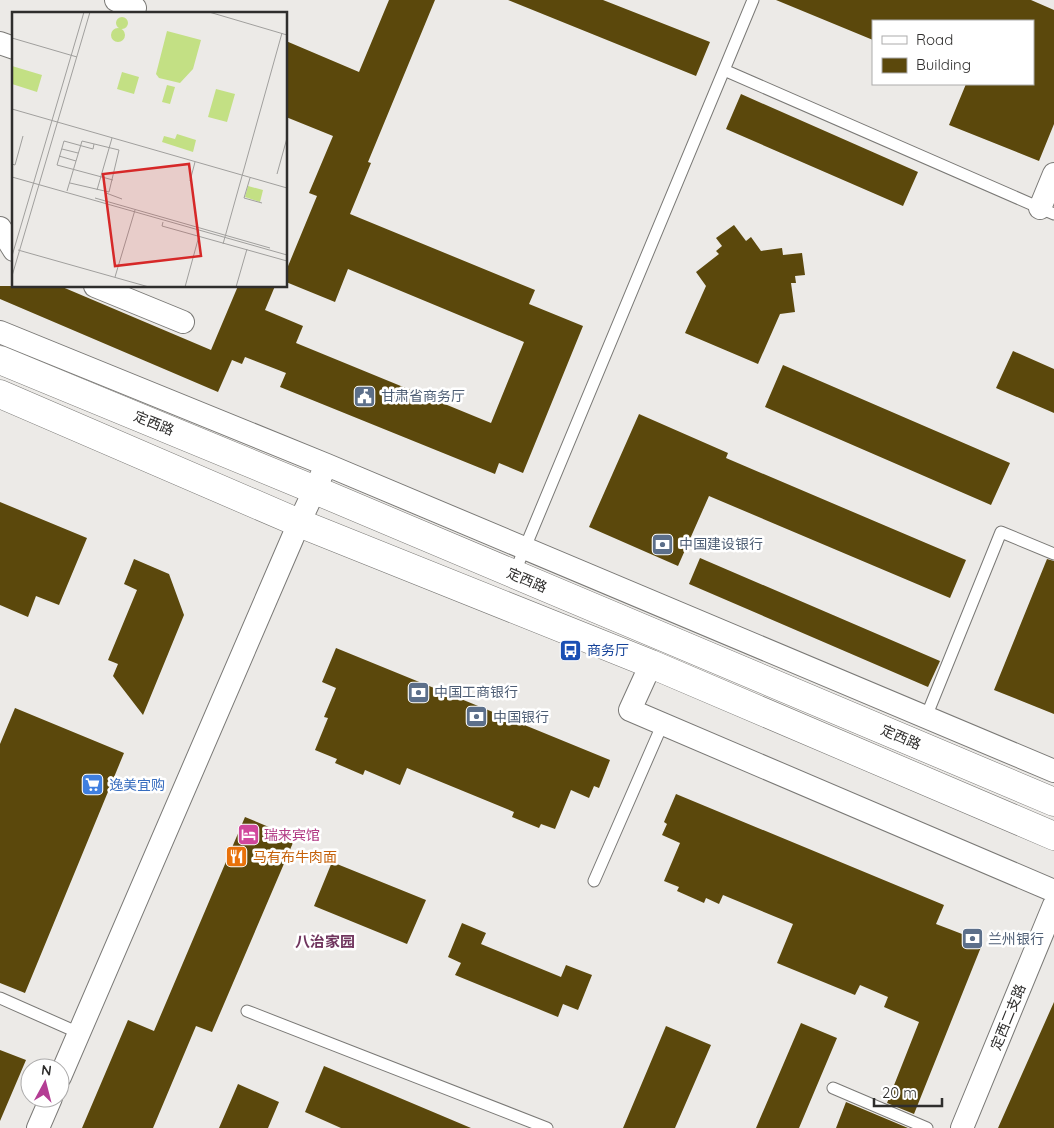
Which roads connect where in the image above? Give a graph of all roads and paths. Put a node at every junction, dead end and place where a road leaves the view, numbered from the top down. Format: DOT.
graph roads {
  1 [pos="753,0"];
  2 [pos="0,43"];
  3 [pos="12,47"];
  4 [pos="724,70"];
  5 [pos="1054,174"];
  6 [pos="1047,211"];
  7 [pos="0,227"];
  8 [pos="12,247"];
  9 [pos="100,288"];
  10 [pos="183,322"];
  11 [pos="0,332"];
  12 [pos="0,360"];
  13 [pos="0,394"];
  14 [pos="327,465"];
  15 [pos="315,490"];
  16 [pos="299,523"];
  17 [pos="525,548"];
  18 [pos="1054,554"];
  19 [pos="514,574"];
  20 [pos="650,664"];
  21 [pos="926,717"];
  22 [pos="663,723"];
  23 [pos="1054,771"];
  24 [pos="1054,802"];
  25 [pos="1054,836"];
  26 [pos="594,881"];
  27 [pos="1054,891"];
  28 [pos="1054,905"];
  29 [pos="0,998"];
  30 [pos="247,1010"];
  31 [pos="79,1033"];
  32 [pos="68,1058"];
  33 [pos="833,1088"];
  34 [pos="47,1108"];
  35 [pos="38,1128"];
  36 [pos="546,1128"];
  37 [pos="927,1128"];
  38 [pos="962,1128"];
  1 -- 4 [label="lane"];
  2 -- 3 [label="street"];
  4 -- 6 [label="lane"];
  4 -- 17 [label="lane"];
  5 -- 6 [label="street"];
  7 -- 8 [label="street"];
  9 -- 10 [label="street"];
  11 -- 14 [label="street"];
  12 -- 15 [label="main road, 定西路"];
  13 -- 16 [label="main road"];
  14 -- 15 [label="street"];
  14 -- 17 [label="street"];
  15 -- 16 [label="street"];
  15 -- 19 [label="main road, 定西路"];
  16 -- 20 [label="main road"];
  16 -- 31 [label="street"];
  17 -- 19 [label="lane"];
  17 -- 21 [label="street"];
  18 -- 21 [label="lane"];
  19 -- 24 [label="main road, 定西路"];
  20 -- 22 [label="street"];
  20 -- 25 [label="main road"];
  21 -- 23 [label="street"];
  22 -- 26 [label="lane"];
  22 -- 27 [label="street"];
  28 -- 38 [label="street, 定西二支路"];
  29 -- 31 [label="lane"];
  30 -- 36 [label="lane"];
  31 -- 32 [label="street"];
  33 -- 37 [label="lane"];
  34 -- 35 [label="street"];
}
